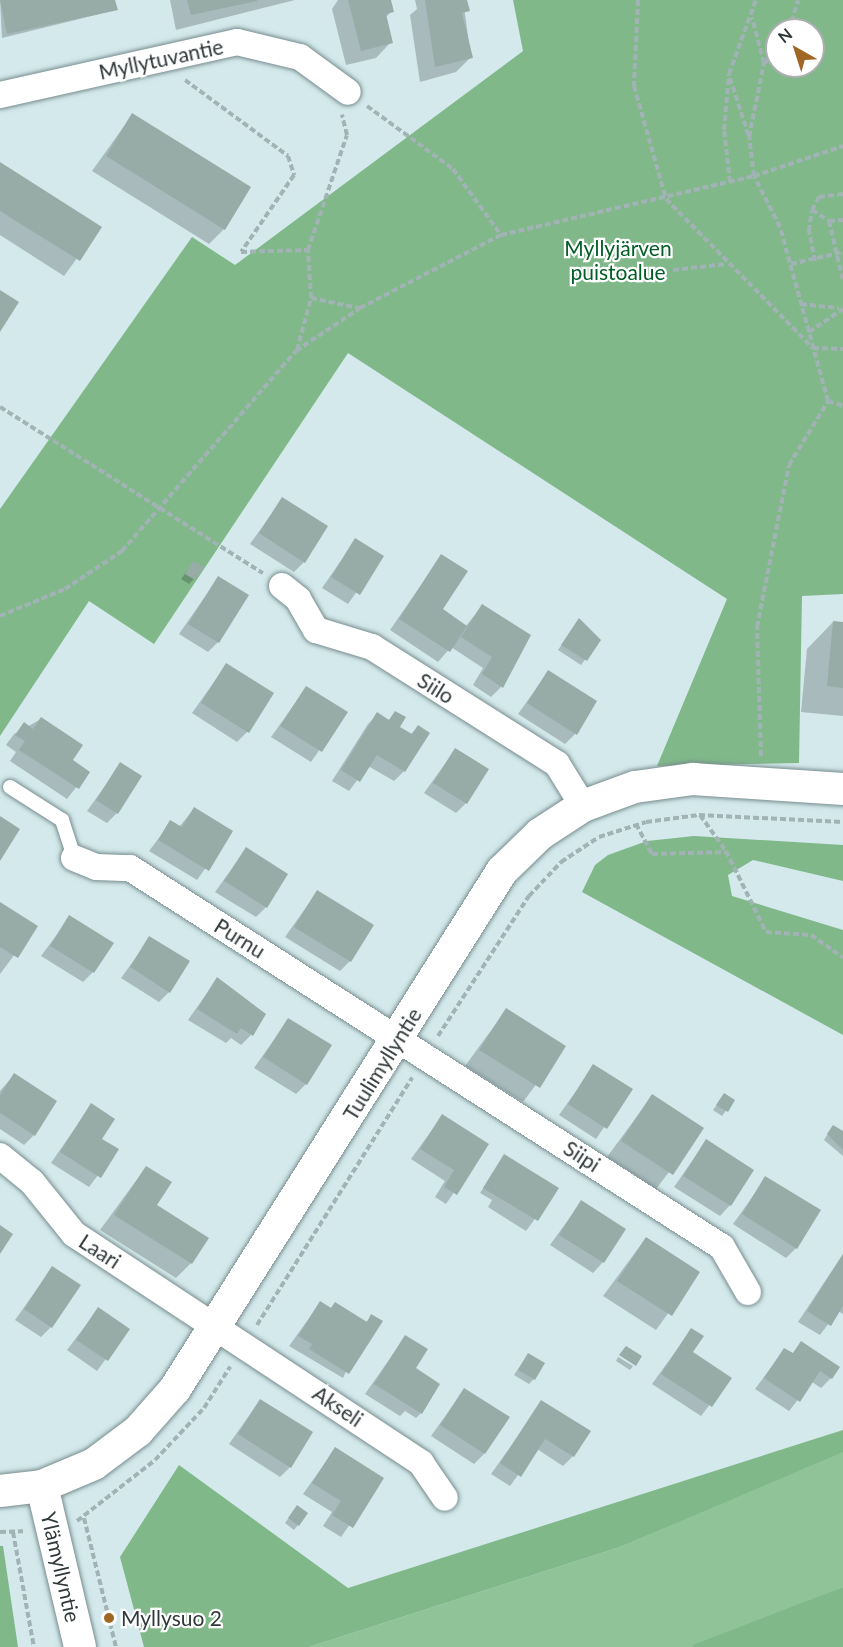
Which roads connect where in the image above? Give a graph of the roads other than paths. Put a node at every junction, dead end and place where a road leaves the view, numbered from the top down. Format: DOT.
graph roads {
  1 [pos="340,86"];
  2 [pos="0,95"];
  3 [pos="282,586"];
  4 [pos="841,783"];
  5 [pos="10,787"];
  6 [pos="583,806"];
  7 [pos="74,858"];
  8 [pos="398,1038"];
  9 [pos="0,1156"];
  10 [pos="748,1292"];
  11 [pos="218,1328"];
  12 [pos="42,1486"];
  13 [pos="0,1491"];
  14 [pos="445,1498"];
  15 [pos="80,1647"];
  1 -- 2 [label="street, Myllytuvantie"];
  3 -- 6 [label="street, Siilo"];
  4 -- 6 [label="street, Tuulimyllyntie"];
  5 -- 7 [label="lane"];
  6 -- 8 [label="street, Tuulimyllyntie"];
  7 -- 8 [label="street, Purnu"];
  8 -- 10 [label="street, Siipi"];
  8 -- 11 [label="street, Tuulimyllyntie"];
  9 -- 11 [label="street, Laari"];
  11 -- 12 [label="street, Tuulimyllyntie"];
  11 -- 14 [label="street, Akseli"];
  12 -- 13 [label="street, Tuulimyllyntie"];
  12 -- 15 [label="street, Ylämyllyntie"];
}
